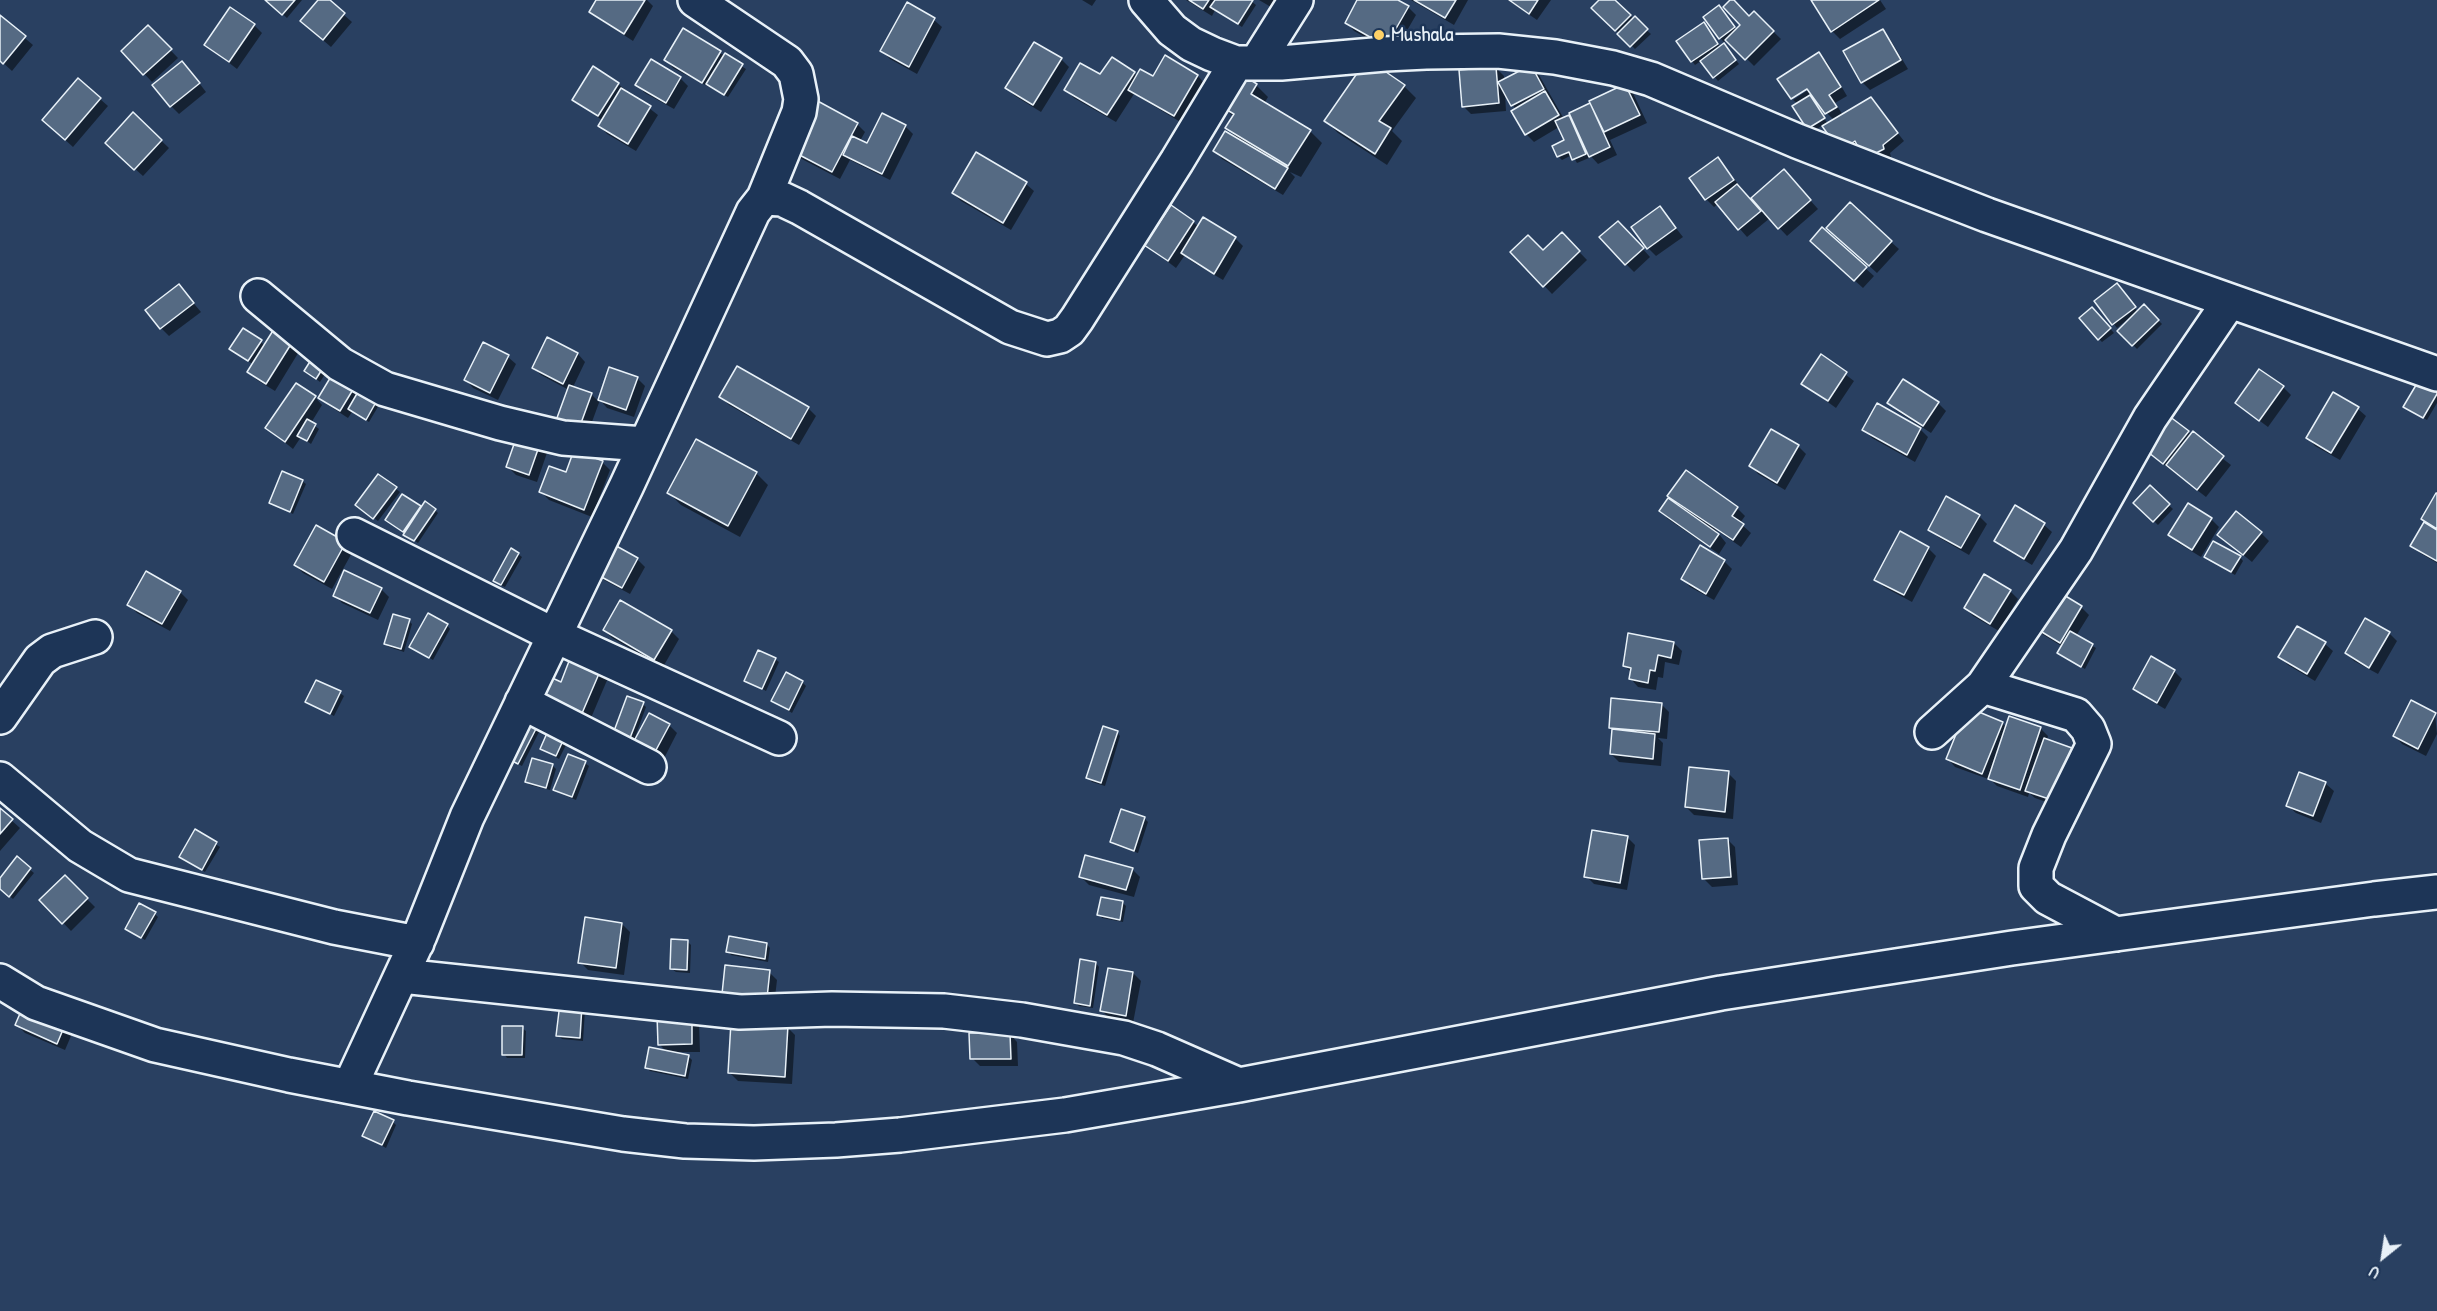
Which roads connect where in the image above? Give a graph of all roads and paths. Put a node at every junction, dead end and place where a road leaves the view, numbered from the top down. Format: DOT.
graph roads {
  1 [pos="695,0"];
  2 [pos="1146,0"];
  3 [pos="1296,0"];
  4 [pos="1247,62"];
  5 [pos="764,198"];
  6 [pos="258,296"];
  7 [pos="2229,302"];
  8 [pos="2437,374"];
  9 [pos="644,444"];
  10 [pos="354,535"];
  11 [pos="554,636"];
  12 [pos="95,637"];
  13 [pos="1983,686"];
  14 [pos="522,702"];
  15 [pos="0,717"];
  16 [pos="1932,732"];
  17 [pos="779,738"];
  18 [pos="649,767"];
  19 [pos="0,779"];
  20 [pos="2437,892"];
  21 [pos="2116,934"];
  22 [pos="417,943"];
  23 [pos="402,976"];
  24 [pos="0,981"];
  25 [pos="1239,1085"];
  26 [pos="350,1086"];
  1 -- 5 [label="street"];
  2 -- 4 [label="street"];
  3 -- 4 [label="street"];
  4 -- 5 [label="street"];
  4 -- 7 [label="street"];
  5 -- 9 [label="street"];
  6 -- 9 [label="street"];
  7 -- 8 [label="street"];
  7 -- 13 [label="street"];
  9 -- 11 [label="street"];
  10 -- 11 [label="street"];
  11 -- 14 [label="street"];
  11 -- 17 [label="street"];
  12 -- 15 [label="street"];
  13 -- 16 [label="street"];
  13 -- 21 [label="street"];
  14 -- 18 [label="street"];
  14 -- 22 [label="street"];
  19 -- 22 [label="street"];
  20 -- 21 [label="street"];
  21 -- 25 [label="street"];
  22 -- 23 [label="street"];
  23 -- 25 [label="street"];
  23 -- 26 [label="street"];
  24 -- 26 [label="street"];
  25 -- 26 [label="street"];
}
